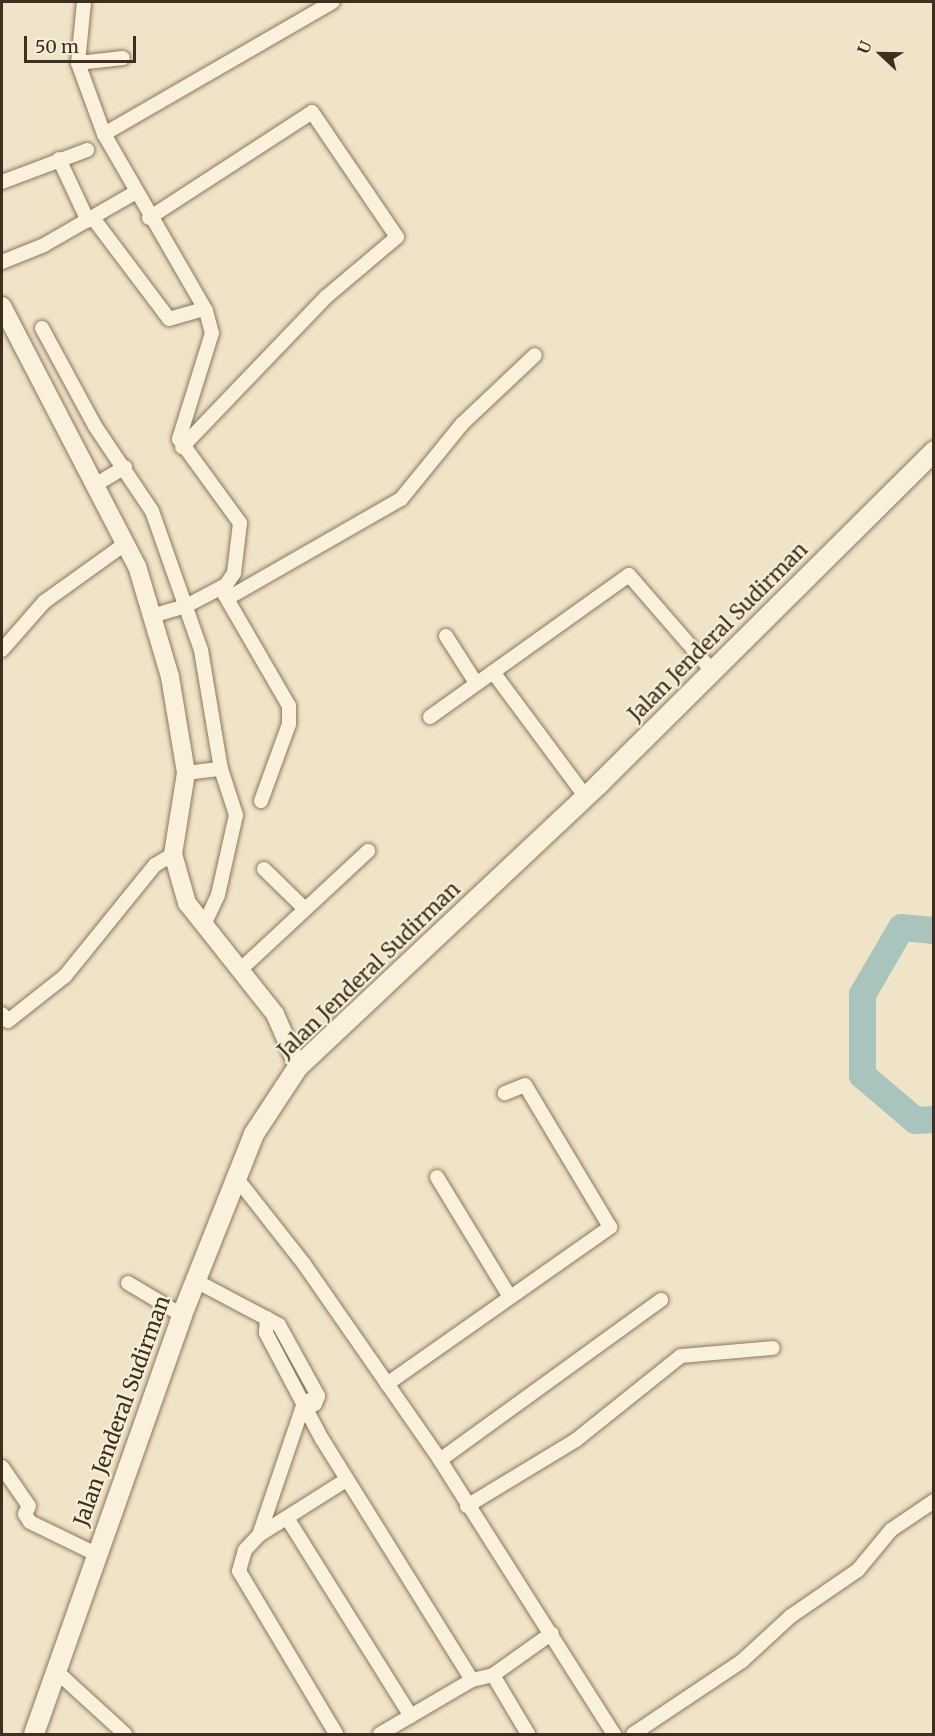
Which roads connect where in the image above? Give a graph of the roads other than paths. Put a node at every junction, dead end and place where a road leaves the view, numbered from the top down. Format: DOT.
graph roads {
  1 [pos="84,2"];
  2 [pos="333,2"];
  3 [pos="123,58"];
  4 [pos="78,63"];
  5 [pos="104,134"];
  6 [pos="87,150"];
  7 [pos="58,159"];
  8 [pos="2,182"];
  9 [pos="136,192"];
  10 [pos="149,218"];
  11 [pos="90,220"];
  12 [pos="2,262"];
  13 [pos="2,306"];
  14 [pos="205,309"];
  15 [pos="42,328"];
  16 [pos="535,355"];
  17 [pos="45,363"];
  18 [pos="61,389"];
  19 [pos="182,447"];
  20 [pos="933,451"];
  21 [pos="120,470"];
  22 [pos="98,484"];
  23 [pos="126,543"];
  24 [pos="224,593"];
  25 [pos="182,608"];
  26 [pos="154,615"];
  27 [pos="446,636"];
  28 [pos="2,650"];
  29 [pos="493,672"];
  30 [pos="713,672"];
  31 [pos="476,683"];
  32 [pos="430,717"];
  33 [pos="217,769"];
  34 [pos="192,772"];
  35 [pos="586,796"];
  36 [pos="261,801"];
  37 [pos="368,850"];
  38 [pos="173,854"];
  39 [pos="264,869"];
  40 [pos="305,909"];
  41 [pos="203,921"];
  42 [pos="240,970"];
  43 [pos="2,1014"];
  44 [pos="298,1067"];
  45 [pos="505,1094"];
  46 [pos="437,1177"];
  47 [pos="238,1180"];
  48 [pos="196,1281"];
  49 [pos="128,1283"];
  50 [pos="510,1297"];
  51 [pos="662,1300"];
  52 [pos="182,1315"];
  53 [pos="267,1317"];
  54 [pos="773,1348"];
  55 [pos="387,1384"];
  56 [pos="308,1407"];
  57 [pos="440,1460"];
  58 [pos="2,1467"];
  59 [pos="346,1480"];
  60 [pos="933,1501"];
  61 [pos="467,1506"];
  62 [pos="289,1521"];
  63 [pos="259,1535"];
  64 [pos="96,1554"];
  65 [pos="552,1633"];
  66 [pos="55,1670"];
  67 [pos="493,1675"];
  68 [pos="472,1680"];
  69 [pos="411,1716"];
  70 [pos="34,1734"];
  71 [pos="125,1734"];
  72 [pos="336,1734"];
  73 [pos="380,1734"];
  74 [pos="528,1734"];
  75 [pos="614,1734"];
  76 [pos="633,1734"];
  1 -- 4 [label="street"];
  2 -- 5 [label="street"];
  3 -- 4 [label="street"];
  4 -- 5 [label="street"];
  5 -- 9 [label="street"];
  6 -- 7 [label="street"];
  7 -- 8 [label="street"];
  7 -- 11 [label="street"];
  9 -- 10 [label="street"];
  9 -- 11 [label="street"];
  10 -- 14 [label="street"];
  10 -- 19 [label="street"];
  11 -- 12 [label="street"];
  11 -- 14 [label="street"];
  13 -- 17 [label="street"];
  14 -- 19 [label="street"];
  15 -- 17 [label="street"];
  16 -- 24 [label="street"];
  17 -- 18 [label="street"];
  17 -- 18 [label="street"];
  18 -- 21 [label="street"];
  18 -- 22 [label="street"];
  19 -- 24 [label="street"];
  20 -- 30 [label="main road, Jalan Jenderal Sudirman"];
  21 -- 22 [label="street"];
  21 -- 25 [label="street"];
  22 -- 23 [label="street"];
  23 -- 26 [label="street"];
  23 -- 28 [label="street"];
  24 -- 25 [label="street"];
  24 -- 36 [label="street"];
  25 -- 26 [label="street"];
  25 -- 33 [label="street"];
  26 -- 34 [label="street"];
  27 -- 31 [label="street"];
  29 -- 30 [label="street"];
  29 -- 31 [label="street"];
  29 -- 35 [label="street"];
  30 -- 35 [label="main road, Jalan Jenderal Sudirman"];
  31 -- 32 [label="street"];
  33 -- 34 [label="street"];
  33 -- 41 [label="street"];
  34 -- 38 [label="street"];
  35 -- 44 [label="main road, Jalan Jenderal Sudirman"];
  37 -- 40 [label="street"];
  38 -- 41 [label="street"];
  38 -- 43 [label="street"];
  39 -- 40 [label="street"];
  40 -- 42 [label="street"];
  41 -- 42 [label="street"];
  42 -- 44 [label="street"];
  44 -- 47 [label="main road, Jalan Jenderal Sudirman"];
  45 -- 50 [label="street"];
  46 -- 50 [label="street"];
  47 -- 48 [label="main road, Jalan Jenderal Sudirman"];
  47 -- 55 [label="street"];
  48 -- 52 [label="main road, Jalan Jenderal Sudirman"];
  48 -- 53 [label="street"];
  49 -- 52 [label="street"];
  50 -- 55 [label="street"];
  51 -- 57 [label="street"];
  52 -- 64 [label="main road, Jalan Jenderal Sudirman"];
  53 -- 56 [label="street"];
  53 -- 56 [label="street"];
  54 -- 61 [label="street"];
  55 -- 57 [label="street"];
  56 -- 59 [label="street"];
  56 -- 63 [label="street"];
  57 -- 61 [label="street"];
  58 -- 64 [label="street"];
  59 -- 62 [label="street"];
  59 -- 68 [label="street"];
  60 -- 76 [label="street"];
  61 -- 65 [label="street"];
  62 -- 63 [label="street"];
  62 -- 69 [label="street"];
  63 -- 72 [label="street"];
  64 -- 66 [label="main road, Jalan Jenderal Sudirman"];
  65 -- 67 [label="street"];
  65 -- 75 [label="street"];
  66 -- 70 [label="main road, Jalan Jenderal Sudirman"];
  66 -- 71 [label="street"];
  67 -- 68 [label="street"];
  67 -- 74 [label="street"];
  68 -- 69 [label="street"];
  69 -- 73 [label="street"];
}
